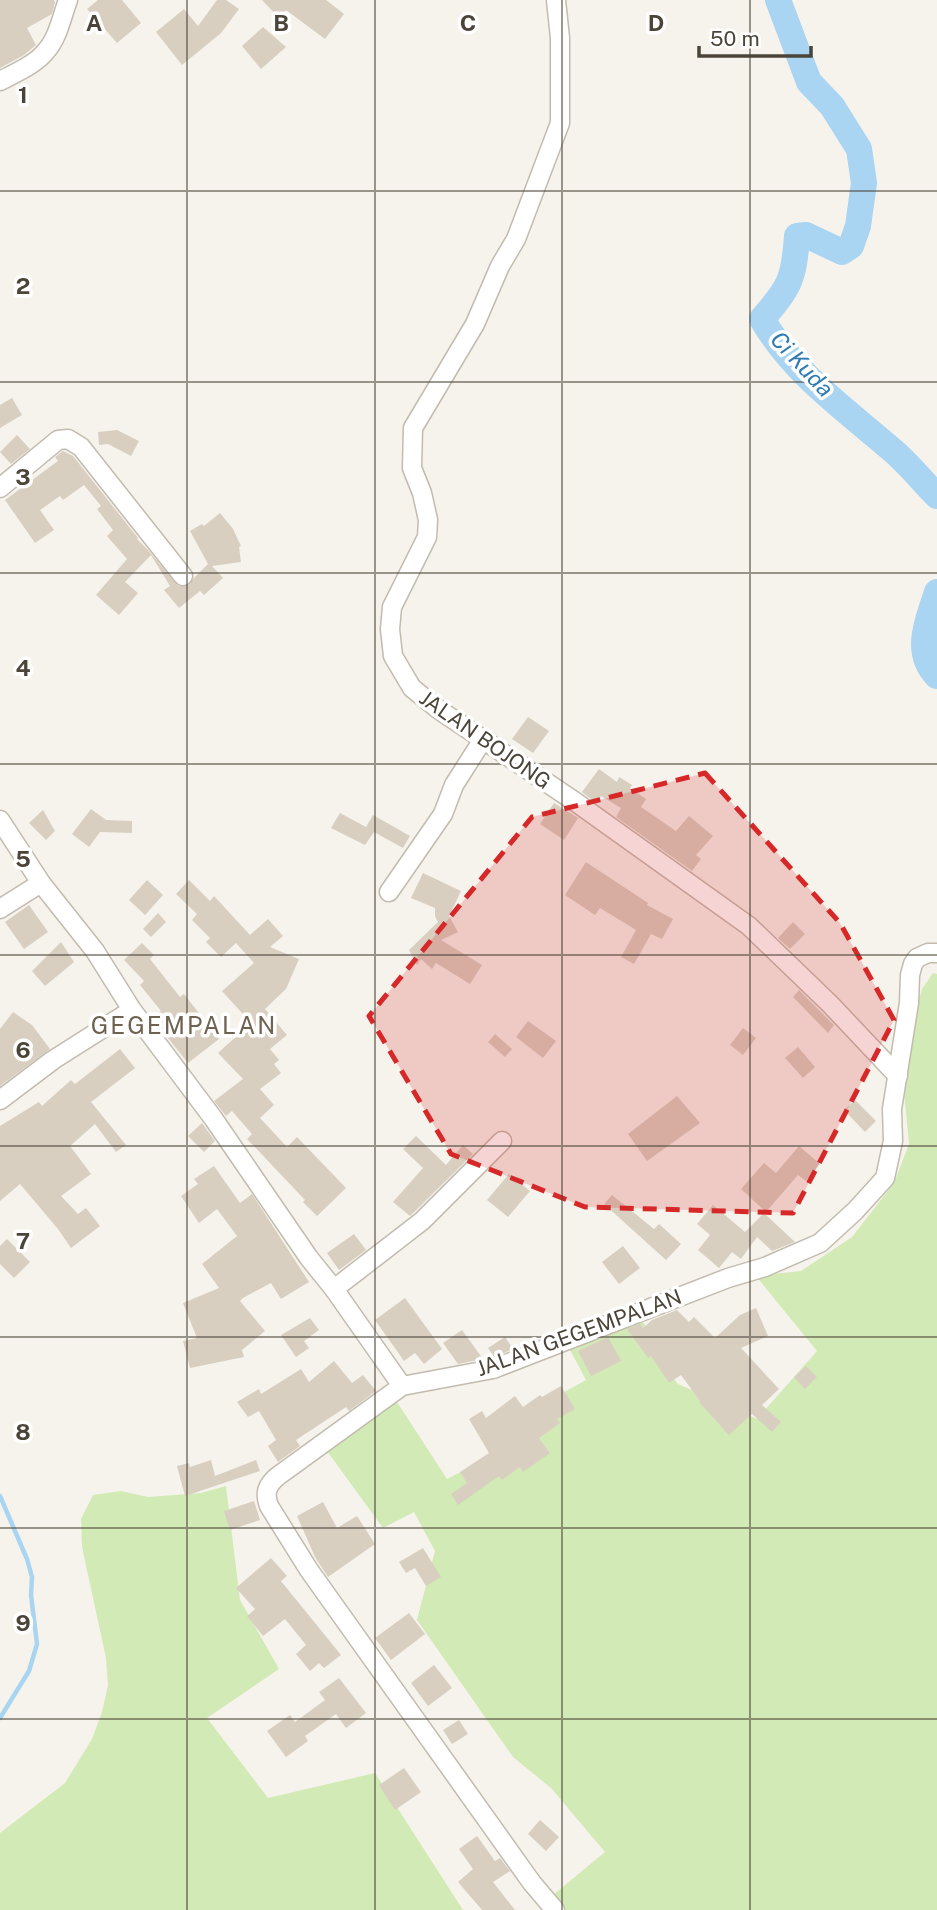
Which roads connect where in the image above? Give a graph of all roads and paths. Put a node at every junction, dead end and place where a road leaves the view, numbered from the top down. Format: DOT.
graph roads {
  1 [pos="68,0"];
  2 [pos="556,0"];
  3 [pos="0,81"];
  4 [pos="0,488"];
  5 [pos="183,576"];
  6 [pos="482,741"];
  7 [pos="0,820"];
  8 [pos="41,883"];
  9 [pos="389,892"];
  10 [pos="0,909"];
  11 [pos="933,953"];
  12 [pos="132,1010"];
  13 [pos="898,1076"];
  14 [pos="0,1100"];
  15 [pos="502,1141"];
  16 [pos="334,1289"];
  17 [pos="402,1386"];
  18 [pos="555,1910"];
  1 -- 3 [label="street"];
  2 -- 6 [label="street, JALAN BOJONG"];
  4 -- 5 [label="street"];
  6 -- 9 [label="street"];
  6 -- 13 [label="street, JALAN BOJONG"];
  7 -- 8 [label="street"];
  8 -- 10 [label="street"];
  8 -- 12 [label="street"];
  11 -- 13 [label="street, JALAN GEGEMPALAN"];
  12 -- 14 [label="street"];
  12 -- 16 [label="street"];
  13 -- 17 [label="street, JALAN GEGEMPALAN"];
  15 -- 16 [label="street"];
  16 -- 17 [label="street"];
  17 -- 18 [label="street"];
}
